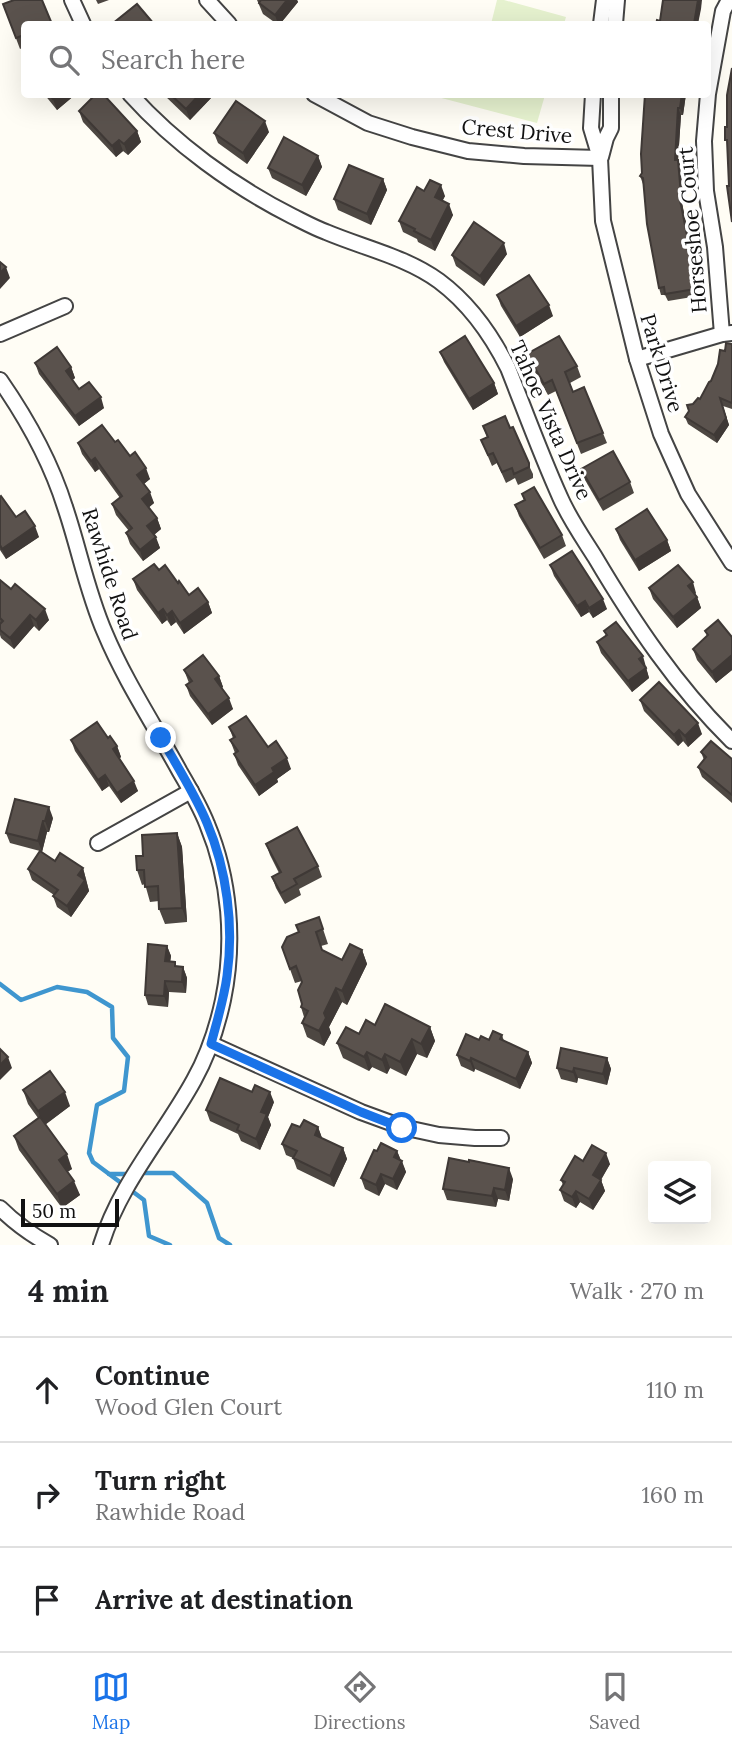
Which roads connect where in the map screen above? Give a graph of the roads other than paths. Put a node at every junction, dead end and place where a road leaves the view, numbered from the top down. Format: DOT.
graph roads {
  1 [pos="72,0"];
  2 [pos="207,0"];
  3 [pos="604,0"];
  4 [pos="617,0"];
  5 [pos="729,0"];
  6 [pos="82,21"];
  7 [pos="226,21"];
  8 [pos="601,21"];
  9 [pos="615,21"];
  10 [pos="711,77"];
  11 [pos="134,98"];
  12 [pos="322,98"];
  13 [pos="593,98"];
  14 [pos="611,98"];
  15 [pos="708,98"];
  16 [pos="600,158"];
  17 [pos="65,306"];
  18 [pos="727,333"];
  19 [pos="0,334"];
  20 [pos="637,359"];
  21 [pos="0,380"];
  22 [pos="732,563"];
  23 [pos="732,741"];
  24 [pos="191,791"];
  25 [pos="98,843"];
  26 [pos="211,1044"];
  27 [pos="501,1138"];
  28 [pos="0,1208"];
  29 [pos="50,1245"];
  30 [pos="102,1245"];
  1 -- 6 [label="street"];
  2 -- 7 [label="street"];
  3 -- 8 [label="street"];
  4 -- 9 [label="street"];
  5 -- 10 [label="street, Horseshoe Court"];
  11 -- 23 [label="street, Tahoe Vista Drive"];
  12 -- 16 [label="street, Crest Drive"];
  13 -- 16 [label="street, Park Drive"];
  14 -- 16 [label="street, Park Drive"];
  15 -- 18 [label="street, Horseshoe Court"];
  16 -- 20 [label="street, Park Drive"];
  17 -- 19 [label="street"];
  18 -- 20 [label="street"];
  20 -- 22 [label="street, Park Drive"];
  21 -- 24 [label="street, Rawhide Road"];
  24 -- 25 [label="street"];
  24 -- 26 [label="street, Rawhide Road"];
  26 -- 27 [label="street"];
  26 -- 30 [label="street, Rawhide Road"];
  28 -- 29 [label="street"];
}
